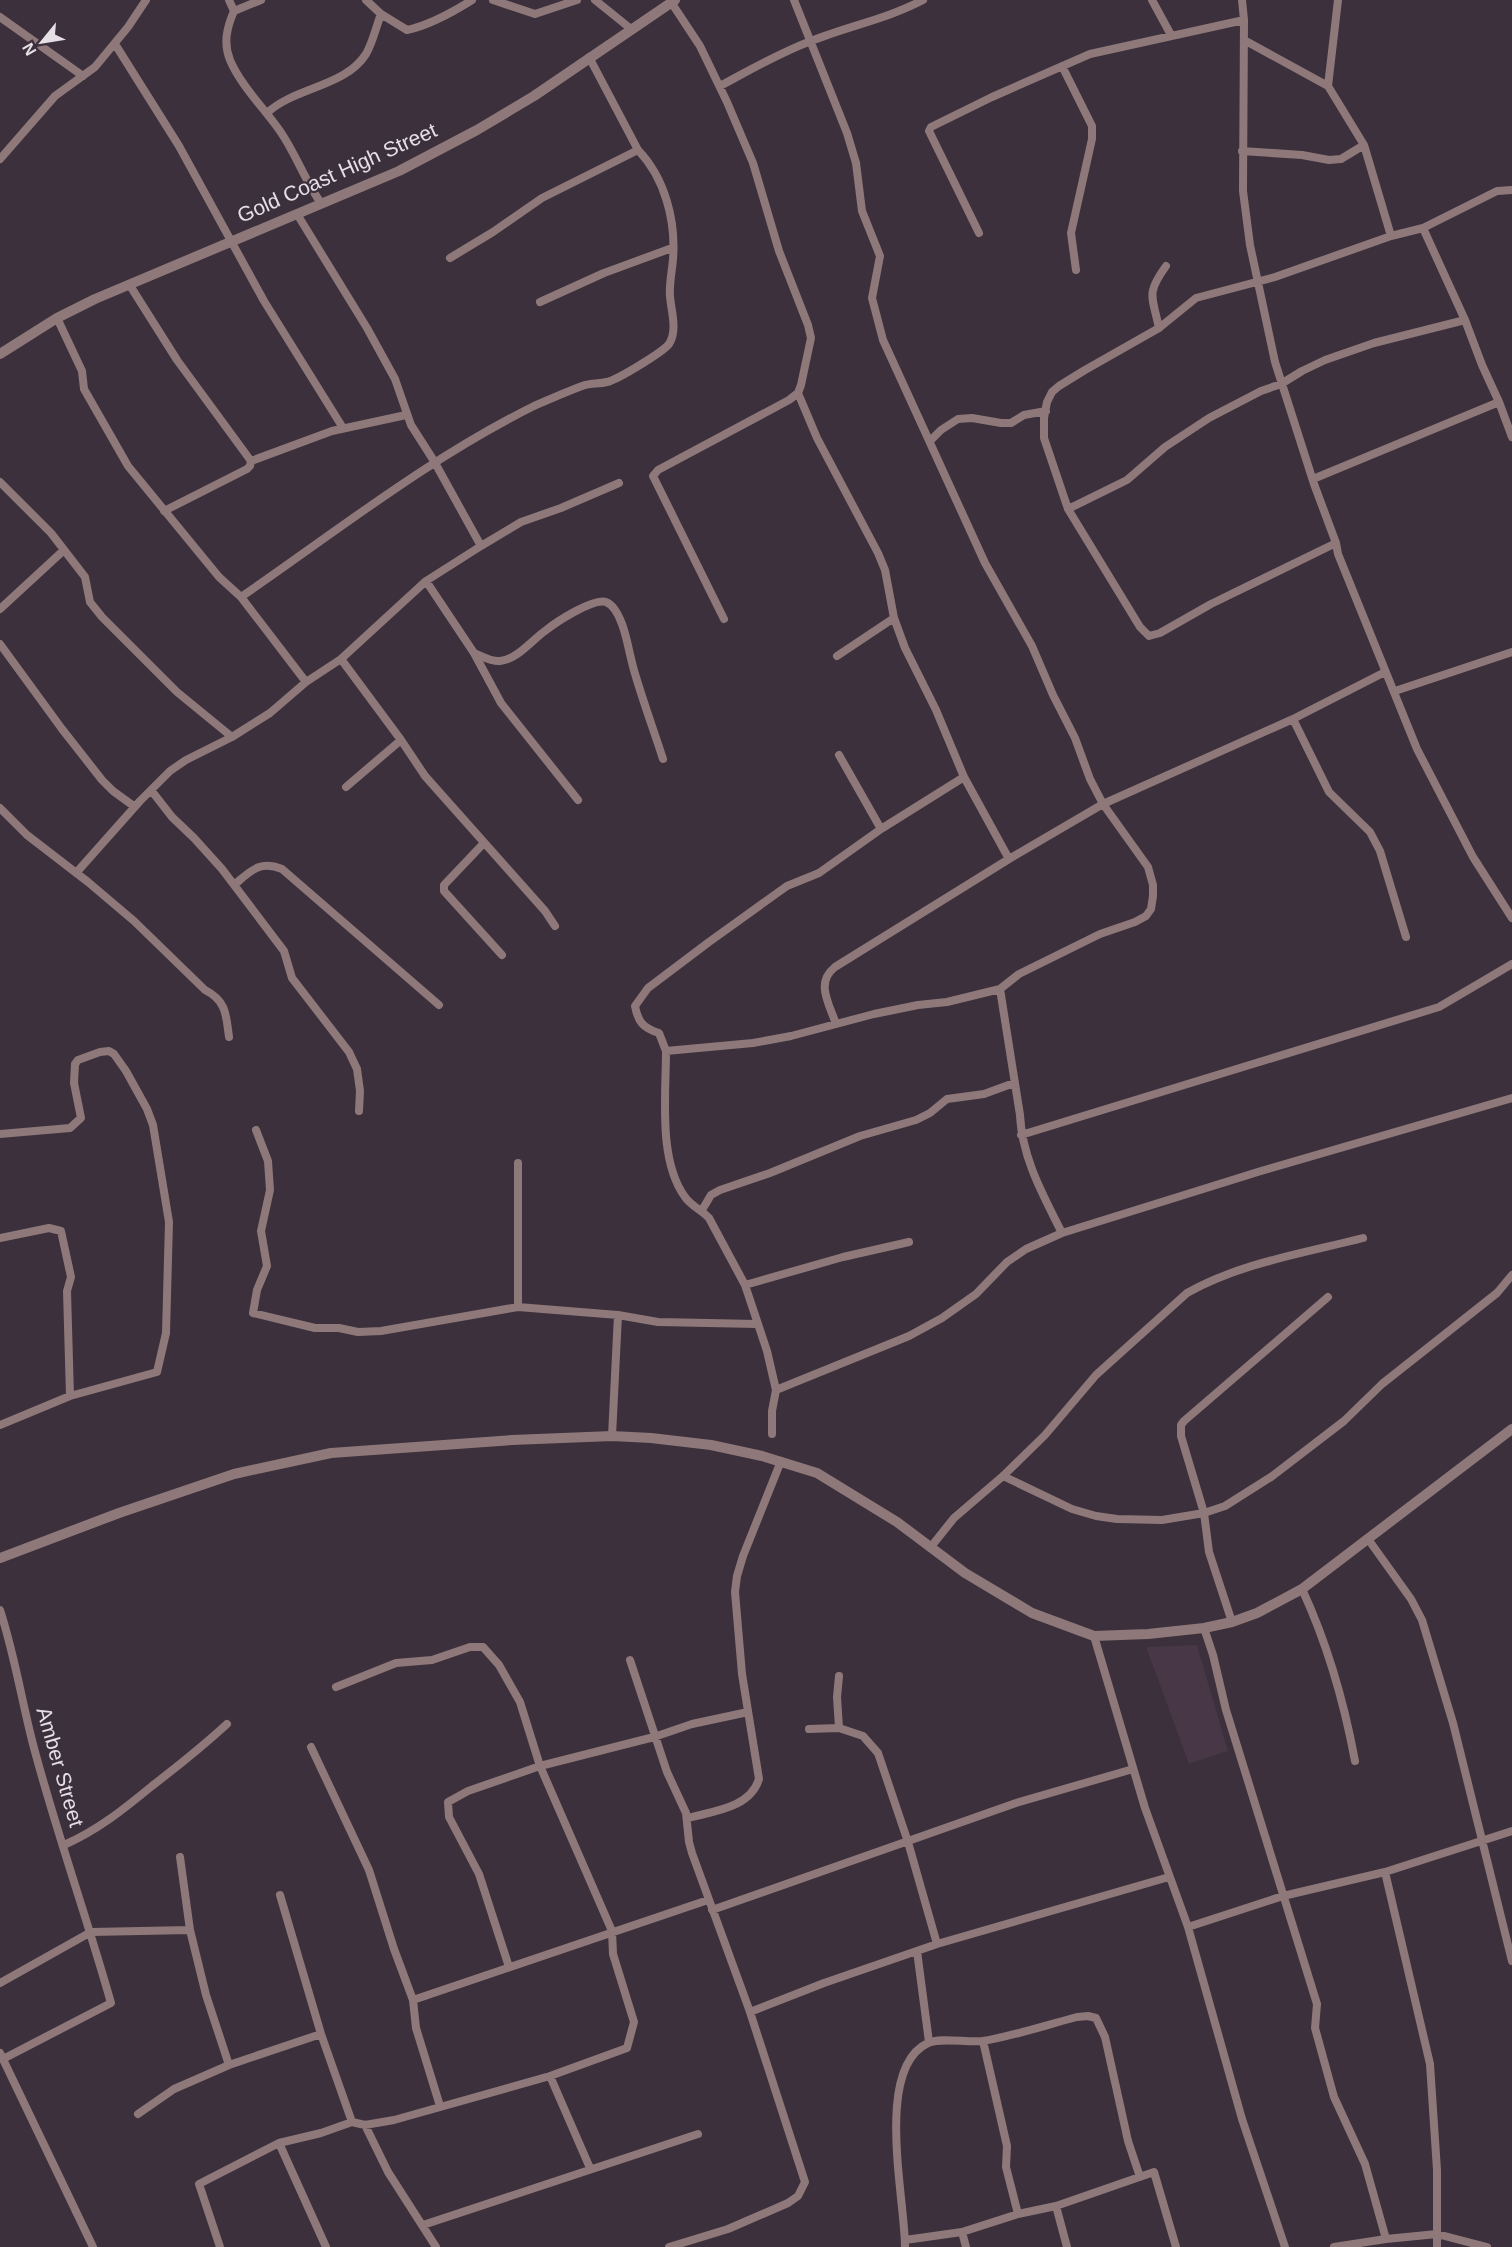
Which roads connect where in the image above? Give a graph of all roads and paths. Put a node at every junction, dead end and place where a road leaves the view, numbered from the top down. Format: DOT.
graph roads {
  1 [pos="229,0"];
  2 [pos="261,0"];
  3 [pos="366,0"];
  4 [pos="472,0"];
  5 [pos="493,0"];
  6 [pos="577,0"];
  7 [pos="595,0"];
  8 [pos="794,0"];
  9 [pos="923,0"];
  10 [pos="1152,0"];
  11 [pos="1242,0"];
  12 [pos="1338,0"];
  13 [pos="673,1"];
  14 [pos="142,2"];
  15 [pos="234,11"];
  16 [pos="381,14"];
  17 [pos="0,17"];
  18 [pos="1244,20"];
  19 [pos="631,29"];
  20 [pos="1171,35"];
  21 [pos="1244,40"];
  22 [pos="810,41"];
  23 [pos="115,44"];
  24 [pos="589,57"];
  25 [pos="1062,66"];
  26 [pos="83,76"];
  27 [pos="720,86"];
  28 [pos="1328,87"];
  29 [pos="267,113"];
  30 [pos="1364,145"];
  31 [pos="638,150"];
  32 [pos="1242,151"];
  33 [pos="0,159"];
  34 [pos="1512,190"];
  35 [pos="321,203"];
  36 [pos="297,214"];
  37 [pos="1424,228"];
  38 [pos="979,234"];
  39 [pos="1391,236"];
  40 [pos="230,242"];
  41 [pos="672,248"];
  42 [pos="450,258"];
  43 [pos="1166,266"];
  44 [pos="1076,270"];
  45 [pos="1256,281"];
  46 [pos="129,284"];
  47 [pos="540,302"];
  48 [pos="57,318"];
  49 [pos="1465,320"];
  50 [pos="1159,328"];
  51 [pos="0,354"];
  52 [pos="1281,384"];
  53 [pos="798,393"];
  54 [pos="1499,402"];
  55 [pos="1046,411"];
  56 [pos="406,415"];
  57 [pos="343,428"];
  58 [pos="1512,437"];
  59 [pos="930,441"];
  60 [pos="251,461"];
  61 [pos="434,461"];
  62 [pos="1313,479"];
  63 [pos="0,482"];
  64 [pos="619,483"];
  65 [pos="1068,509"];
  66 [pos="164,511"];
  67 [pos="1336,543"];
  68 [pos="481,546"];
  69 [pos="64,550"];
  70 [pos="426,581"];
  71 [pos="241,597"];
  72 [pos="0,609"];
  73 [pos="894,618"];
  74 [pos="724,619"];
  75 [pos="0,644"];
  76 [pos="1512,652"];
  77 [pos="474,653"];
  78 [pos="837,656"];
  79 [pos="341,659"];
  80 [pos="1385,672"];
  81 [pos="306,682"];
  82 [pos="1395,691"];
  83 [pos="1293,719"];
  84 [pos="232,737"];
  85 [pos="401,741"];
  86 [pos="839,755"];
  87 [pos="663,759"];
  88 [pos="964,777"];
  89 [pos="346,787"];
  90 [pos="151,790"];
  91 [pos="578,800"];
  92 [pos="1103,804"];
  93 [pos="135,807"];
  94 [pos="0,808"];
  95 [pos="881,829"];
  96 [pos="483,844"];
  97 [pos="1010,859"];
  98 [pos="76,873"];
  99 [pos="234,885"];
  100 [pos="1512,918"];
  101 [pos="555,926"];
  102 [pos="1406,938"];
  103 [pos="502,955"];
  104 [pos="1512,964"];
  105 [pos="1000,989"];
  106 [pos="439,1005"];
  107 [pos="836,1024"];
  108 [pos="229,1037"];
  109 [pos="666,1051"];
  110 [pos="1014,1083"];
  111 [pos="1512,1098"];
  112 [pos="359,1111"];
  113 [pos="256,1130"];
  114 [pos="0,1134"];
  115 [pos="1021,1135"];
  116 [pos="518,1163"];
  117 [pos="702,1210"];
  118 [pos="1062,1233"];
  119 [pos="0,1238"];
  120 [pos="1363,1238"];
  121 [pos="909,1242"];
  122 [pos="1512,1275"];
  123 [pos="745,1285"];
  124 [pos="1328,1297"];
  125 [pos="518,1307"];
  126 [pos="618,1315"];
  127 [pos="757,1324"];
  128 [pos="777,1390"];
  129 [pos="70,1396"];
  130 [pos="0,1425"];
  131 [pos="1512,1429"];
  132 [pos="772,1434"];
  133 [pos="612,1436"];
  134 [pos="781,1461"];
  135 [pos="1003,1476"];
  136 [pos="1204,1513"];
  137 [pos="1368,1539"];
  138 [pos="930,1548"];
  139 [pos="0,1558"];
  140 [pos="1302,1589"];
  141 [pos="0,1610"];
  142 [pos="1232,1622"];
  143 [pos="1204,1628"];
  144 [pos="1094,1636"];
  145 [pos="630,1660"];
  146 [pos="839,1676"];
  147 [pos="336,1687"];
  148 [pos="748,1712"];
  149 [pos="227,1724"];
  150 [pos="839,1728"];
  151 [pos="809,1729"];
  152 [pos="654,1737"];
  153 [pos="311,1747"];
  154 [pos="1355,1761"];
  155 [pos="540,1766"];
  156 [pos="1133,1769"];
  157 [pos="688,1818"];
  158 [pos="1512,1831"];
  159 [pos="1483,1840"];
  160 [pos="908,1842"];
  161 [pos="64,1845"];
  162 [pos="180,1857"];
  163 [pos="1385,1872"];
  164 [pos="1169,1877"];
  165 [pos="280,1895"];
  166 [pos="1284,1896"];
  167 [pos="708,1900"];
  168 [pos="712,1910"];
  169 [pos="1188,1928"];
  170 [pos="190,1930"];
  171 [pos="612,1931"];
  172 [pos="91,1932"];
  173 [pos="1509,1936"];
  174 [pos="937,1944"];
  175 [pos="917,1951"];
  176 [pos="1512,1961"];
  177 [pos="509,1967"];
  178 [pos="0,1983"];
  179 [pos="413,2000"];
  180 [pos="750,2012"];
  181 [pos="321,2034"];
  182 [pos="983,2041"];
  183 [pos="929,2042"];
  184 [pos="2,2056"];
  185 [pos="229,2066"];
  186 [pos="550,2076"];
  187 [pos="440,2106"];
  188 [pos="138,2114"];
  189 [pos="352,2122"];
  190 [pos="365,2125"];
  191 [pos="698,2134"];
  192 [pos="279,2143"];
  193 [pos="590,2169"];
  194 [pos="1140,2177"];
  195 [pos="1056,2206"];
  196 [pos="1018,2214"];
  197 [pos="423,2225"];
  198 [pos="962,2232"];
  199 [pos="1437,2235"];
  200 [pos="1386,2239"];
  201 [pos="905,2244"];
  202 [pos="93,2247"];
  203 [pos="220,2247"];
  204 [pos="326,2247"];
  205 [pos="436,2247"];
  206 [pos="669,2247"];
  207 [pos="966,2247"];
  208 [pos="1067,2247"];
  209 [pos="1176,2247"];
  210 [pos="1285,2247"];
  211 [pos="1334,2247"];
  212 [pos="1437,2247"];
  213 [pos="1487,2247"];
  1 -- 15 [label="street"];
  2 -- 15 [label="street"];
  3 -- 16 [label="street"];
  4 -- 16 [label="street"];
  5 -- 6 [label="street"];
  7 -- 19 [label="street"];
  8 -- 22 [label="street"];
  9 -- 22 [label="street"];
  10 -- 20 [label="street"];
  11 -- 18 [label="street"];
  12 -- 28 [label="street"];
  13 -- 19 [label="street, Gold Coast High Street"];
  13 -- 27 [label="street"];
  14 -- 23 [label="street"];
  15 -- 29 [label="street"];
  16 -- 29 [label="street"];
  17 -- 26 [label="street"];
  18 -- 20 [label="street"];
  18 -- 21 [label="street"];
  19 -- 24 [label="street, Gold Coast High Street"];
  20 -- 25 [label="street"];
  21 -- 28 [label="street"];
  21 -- 32 [label="street"];
  22 -- 27 [label="street"];
  22 -- 59 [label="street"];
  23 -- 26 [label="street"];
  23 -- 40 [label="street"];
  24 -- 31 [label="street"];
  24 -- 35 [label="street, Gold Coast High Street"];
  25 -- 38 [label="street"];
  25 -- 44 [label="street"];
  26 -- 33 [label="street"];
  27 -- 53 [label="street"];
  28 -- 30 [label="street"];
  29 -- 35 [label="street"];
  30 -- 32 [label="street"];
  30 -- 39 [label="street"];
  31 -- 41 [label="street"];
  31 -- 42 [label="street"];
  32 -- 45 [label="street"];
  34 -- 37 [label="street"];
  35 -- 36 [label="street, Gold Coast High Street"];
  36 -- 40 [label="street, Gold Coast High Street"];
  36 -- 56 [label="street"];
  37 -- 39 [label="street"];
  37 -- 49 [label="street"];
  39 -- 45 [label="street"];
  40 -- 46 [label="street, Gold Coast High Street"];
  40 -- 57 [label="street"];
  41 -- 47 [label="street"];
  41 -- 61 [label="street"];
  43 -- 50 [label="street"];
  45 -- 50 [label="street"];
  45 -- 52 [label="street"];
  46 -- 48 [label="street, Gold Coast High Street"];
  46 -- 60 [label="street"];
  48 -- 51 [label="street, Gold Coast High Street"];
  48 -- 66 [label="street"];
  49 -- 52 [label="street"];
  49 -- 54 [label="street"];
  50 -- 55 [label="street"];
  52 -- 62 [label="street"];
  52 -- 65 [label="street"];
  53 -- 73 [label="street"];
  53 -- 74 [label="street"];
  54 -- 58 [label="street"];
  54 -- 62 [label="street"];
  55 -- 59 [label="street"];
  55 -- 65 [label="street"];
  56 -- 57 [label="street"];
  56 -- 61 [label="street"];
  57 -- 60 [label="street"];
  59 -- 92 [label="street"];
  60 -- 66 [label="street"];
  61 -- 68 [label="street"];
  61 -- 71 [label="street"];
  62 -- 67 [label="street"];
  63 -- 69 [label="street"];
  64 -- 68 [label="street"];
  65 -- 67 [label="street"];
  66 -- 71 [label="street"];
  67 -- 80 [label="street"];
  68 -- 70 [label="street"];
  69 -- 72 [label="street"];
  69 -- 84 [label="street"];
  70 -- 77 [label="street"];
  70 -- 79 [label="street"];
  71 -- 81 [label="street"];
  73 -- 78 [label="street"];
  73 -- 88 [label="street"];
  75 -- 93 [label="street"];
  76 -- 82 [label="street"];
  77 -- 87 [label="street"];
  77 -- 91 [label="street"];
  79 -- 81 [label="street"];
  79 -- 85 [label="street"];
  80 -- 82 [label="street"];
  80 -- 83 [label="street"];
  81 -- 84 [label="street"];
  82 -- 100 [label="street"];
  83 -- 92 [label="street"];
  83 -- 102 [label="street"];
  84 -- 90 [label="street"];
  85 -- 89 [label="street"];
  85 -- 96 [label="street"];
  86 -- 95 [label="street"];
  88 -- 95 [label="street"];
  88 -- 97 [label="street"];
  90 -- 93 [label="street"];
  90 -- 99 [label="street"];
  92 -- 97 [label="street"];
  92 -- 105 [label="street"];
  93 -- 98 [label="street"];
  94 -- 98 [label="street"];
  95 -- 109 [label="street"];
  96 -- 101 [label="street"];
  96 -- 103 [label="street"];
  97 -- 107 [label="street"];
  98 -- 108 [label="street"];
  99 -- 106 [label="street"];
  99 -- 112 [label="street"];
  104 -- 115 [label="street"];
  105 -- 107 [label="street"];
  105 -- 110 [label="street"];
  107 -- 109 [label="street"];
  109 -- 117 [label="street"];
  110 -- 115 [label="street"];
  110 -- 117 [label="street"];
  111 -- 118 [label="street"];
  113 -- 125 [label="street"];
  114 -- 129 [label="street"];
  115 -- 118 [label="street"];
  116 -- 125 [label="street"];
  117 -- 123 [label="street"];
  118 -- 128 [label="street"];
  119 -- 129 [label="street"];
  120 -- 135 [label="street"];
  121 -- 123 [label="street"];
  122 -- 136 [label="street"];
  123 -- 127 [label="street"];
  124 -- 136 [label="street"];
  125 -- 126 [label="street"];
  126 -- 127 [label="street"];
  126 -- 133 [label="street"];
  127 -- 128 [label="street"];
  128 -- 132 [label="street"];
  129 -- 130 [label="street"];
  131 -- 137 [label="street"];
  133 -- 134 [label="street"];
  133 -- 139 [label="street"];
  134 -- 138 [label="street"];
  134 -- 148 [label="street"];
  135 -- 136 [label="street"];
  135 -- 138 [label="street"];
  136 -- 142 [label="street"];
  137 -- 140 [label="street"];
  137 -- 159 [label="street"];
  138 -- 144 [label="street"];
  140 -- 142 [label="street"];
  140 -- 154 [label="street"];
  141 -- 161 [label="street, Amber Street"];
  142 -- 143 [label="street"];
  143 -- 144 [label="street"];
  143 -- 166 [label="street"];
  144 -- 156 [label="street"];
  145 -- 152 [label="street"];
  146 -- 150 [label="street"];
  147 -- 155 [label="street"];
  148 -- 152 [label="street"];
  148 -- 157 [label="street"];
  149 -- 161 [label="street"];
  150 -- 151 [label="street"];
  150 -- 160 [label="street"];
  152 -- 155 [label="street"];
  152 -- 157 [label="street"];
  153 -- 179 [label="street"];
  155 -- 171 [label="street"];
  155 -- 177 [label="street"];
  156 -- 160 [label="street"];
  156 -- 164 [label="street"];
  157 -- 167 [label="street"];
  158 -- 159 [label="street"];
  159 -- 163 [label="street"];
  159 -- 173 [label="street"];
  160 -- 168 [label="street"];
  160 -- 174 [label="street"];
  161 -- 172 [label="street, Amber Street"];
  162 -- 170 [label="street"];
  163 -- 166 [label="street"];
  163 -- 199 [label="street"];
  164 -- 169 [label="street"];
  164 -- 174 [label="street"];
  165 -- 181 [label="street"];
  166 -- 169 [label="street"];
  166 -- 200 [label="street"];
  167 -- 168 [label="street"];
  167 -- 171 [label="street"];
  168 -- 180 [label="street"];
  169 -- 210 [label="street"];
  170 -- 172 [label="street"];
  170 -- 185 [label="street"];
  171 -- 177 [label="street"];
  171 -- 186 [label="street"];
  172 -- 178 [label="street"];
  172 -- 184 [label="street, Amber Street"];
  173 -- 176 [label="street"];
  174 -- 175 [label="street"];
  175 -- 180 [label="street"];
  175 -- 183 [label="street"];
  177 -- 179 [label="street"];
  179 -- 187 [label="street"];
  180 -- 206 [label="street"];
  181 -- 185 [label="street"];
  181 -- 189 [label="street"];
  182 -- 183 [label="street"];
  182 -- 194 [label="street"];
  182 -- 196 [label="street"];
  183 -- 201 [label="street"];
  184 -- 202 [label="street"];
  185 -- 188 [label="street"];
  186 -- 187 [label="street"];
  186 -- 193 [label="street"];
  187 -- 190 [label="street"];
  189 -- 190 [label="street"];
  189 -- 192 [label="street"];
  190 -- 197 [label="street"];
  191 -- 193 [label="street"];
  192 -- 203 [label="street"];
  192 -- 204 [label="street"];
  193 -- 197 [label="street"];
  194 -- 195 [label="street"];
  194 -- 209 [label="street"];
  195 -- 196 [label="street"];
  195 -- 208 [label="street"];
  196 -- 198 [label="street"];
  197 -- 205 [label="street"];
  198 -- 201 [label="street"];
  198 -- 207 [label="street"];
  199 -- 200 [label="street"];
  199 -- 212 [label="street"];
  199 -- 213 [label="street"];
  200 -- 211 [label="street"];
}
